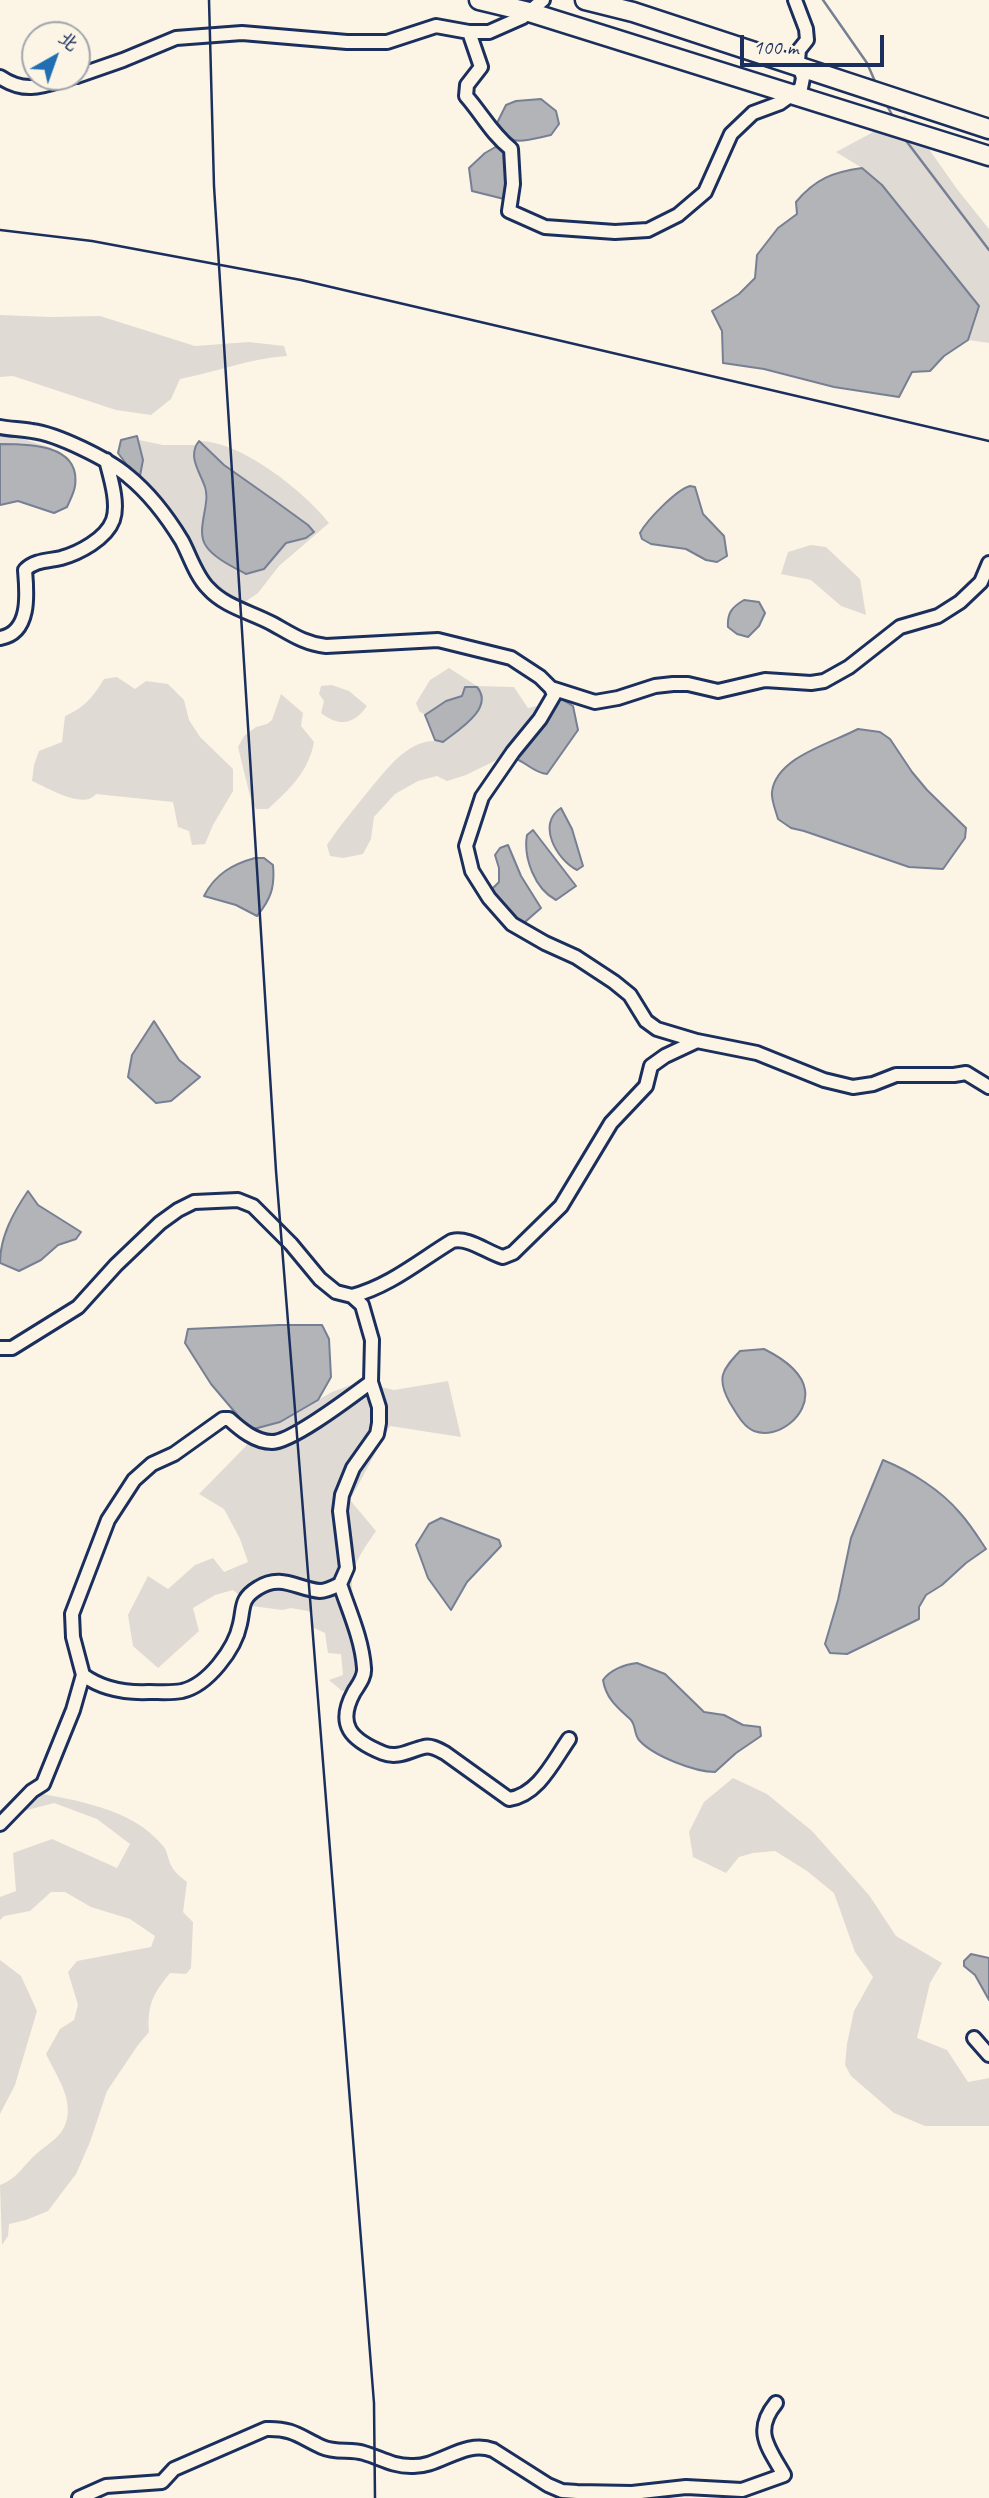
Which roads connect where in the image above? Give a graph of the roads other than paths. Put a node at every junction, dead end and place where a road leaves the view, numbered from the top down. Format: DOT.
graph roads {
  1 [pos="479,0"];
  2 [pos="585,0"];
  3 [pos="795,0"];
  4 [pos="536,6"];
  5 [pos="469,32"];
  6 [pos="91,71"];
  7 [pos="0,77"];
  8 [pos="21,86"];
  9 [pos="792,94"];
  10 [pos="989,129"];
  11 [pos="989,156"];
  12 [pos="0,427"];
  13 [pos="106,460"];
  14 [pos="989,563"];
  15 [pos="0,638"];
  16 [pos="551,688"];
  17 [pos="697,1041"];
  18 [pos="989,1087"];
  19 [pos="352,1296"];
  20 [pos="0,1348"];
  21 [pos="372,1382"];
  22 [pos="340,1584"];
  23 [pos="83,1675"];
  24 [pos="569,1740"];
  25 [pos="0,1824"];
  26 [pos="974,2038"];
  27 [pos="989,2055"];
  28 [pos="776,2403"];
  29 [pos="667,2494"];
  30 [pos="79,2498"];
  1 -- 4 [label="highway"];
  2 -- 10 [label="highway"];
  3 -- 9 [label="street"];
  4 -- 5 [label="street"];
  4 -- 9 [label="highway"];
  5 -- 6 [label="street"];
  5 -- 9 [label="street"];
  7 -- 8 [label="street"];
  9 -- 11 [label="highway"];
  12 -- 13 [label="street"];
  13 -- 15 [label="street"];
  13 -- 16 [label="street"];
  14 -- 16 [label="street"];
  16 -- 17 [label="street"];
  17 -- 18 [label="street"];
  17 -- 19 [label="street"];
  19 -- 20 [label="street"];
  19 -- 21 [label="street"];
  21 -- 22 [label="street"];
  21 -- 23 [label="street"];
  22 -- 23 [label="street"];
  22 -- 24 [label="street"];
  23 -- 25 [label="street"];
  26 -- 27 [label="street"];
  28 -- 29 [label="street"];
  29 -- 30 [label="street"];
}
